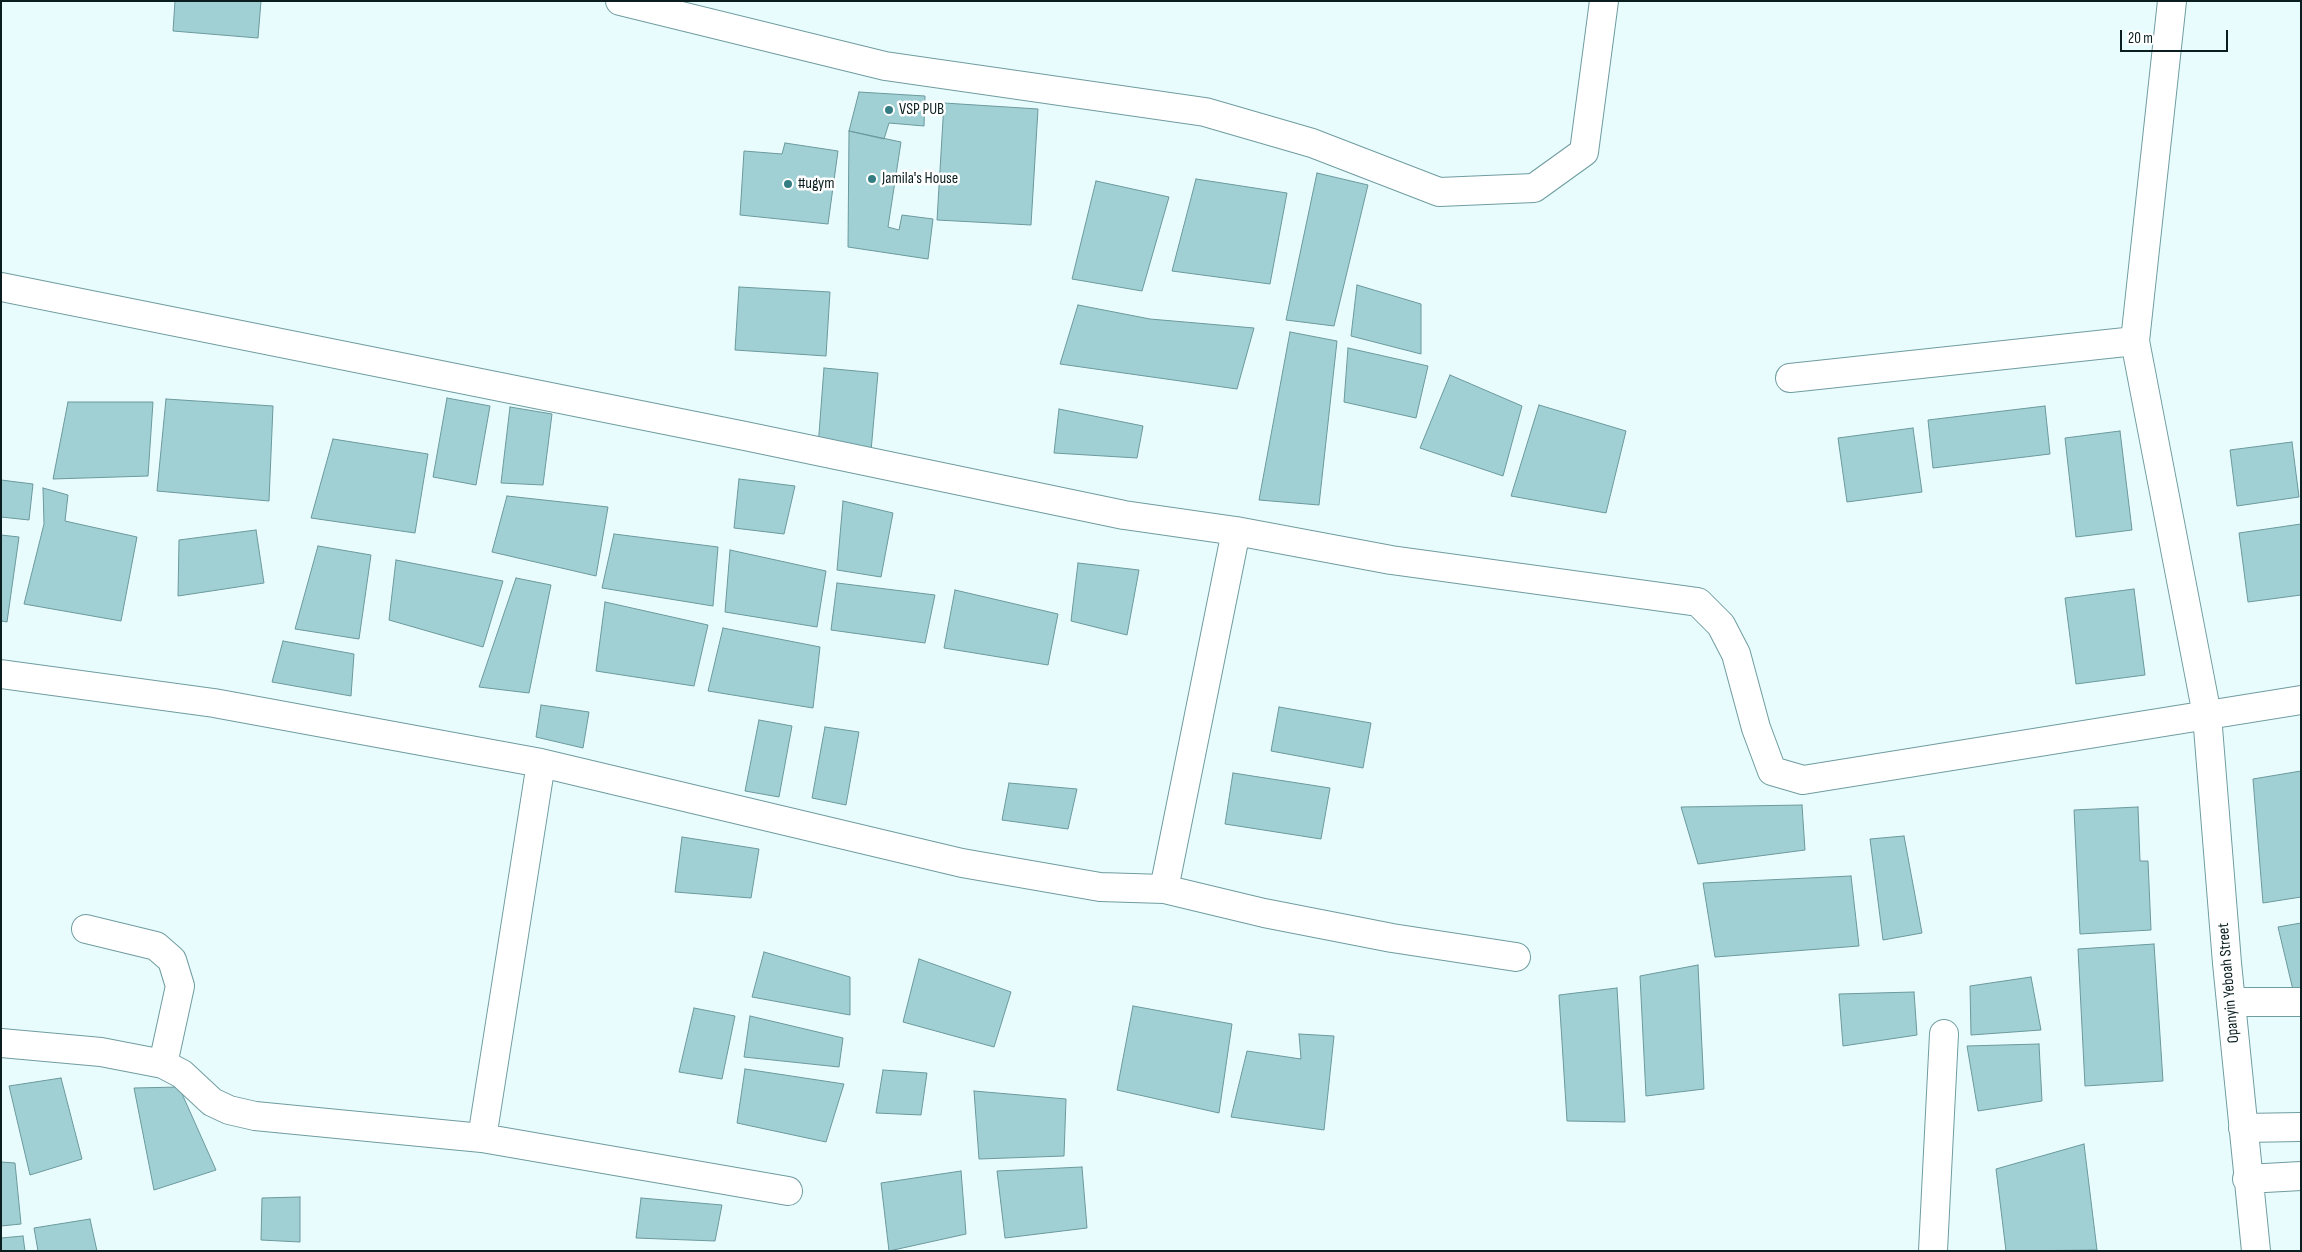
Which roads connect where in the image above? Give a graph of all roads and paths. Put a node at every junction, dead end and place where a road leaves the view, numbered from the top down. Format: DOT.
graph roads {
  1 [pos="620,1"];
  2 [pos="1604,1"];
  3 [pos="2172,1"];
  4 [pos="1,286"];
  5 [pos="2135,341"];
  6 [pos="1790,378"];
  7 [pos="1236,531"];
  8 [pos="1,674"];
  9 [pos="2301,700"];
  10 [pos="2207,715"];
  11 [pos="541,762"];
  12 [pos="1164,889"];
  13 [pos="86,929"];
  14 [pos="1516,957"];
  15 [pos="2231,1002"];
  16 [pos="2301,1002"];
  17 [pos="1944,1034"];
  18 [pos="1,1043"];
  19 [pos="163,1064"];
  20 [pos="2301,1127"];
  21 [pos="2243,1128"];
  22 [pos="482,1138"];
  23 [pos="2301,1176"];
  24 [pos="2247,1179"];
  25 [pos="788,1191"];
  26 [pos="1933,1251"];
  27 [pos="2256,1251"];
  1 -- 2 [label="street"];
  3 -- 5 [label="street, Opanyin Yeboah Street"];
  4 -- 7 [label="street"];
  5 -- 6 [label="street"];
  5 -- 10 [label="street, Opanyin Yeboah Street"];
  7 -- 10 [label="street"];
  7 -- 12 [label="street"];
  8 -- 11 [label="street"];
  9 -- 10 [label="street"];
  10 -- 15 [label="street, Opanyin Yeboah Street"];
  11 -- 12 [label="street"];
  11 -- 22 [label="street"];
  12 -- 14 [label="street"];
  13 -- 19 [label="street"];
  15 -- 16 [label="street"];
  15 -- 21 [label="street, Opanyin Yeboah Street"];
  17 -- 26 [label="street"];
  18 -- 19 [label="street"];
  19 -- 22 [label="street"];
  20 -- 21 [label="street"];
  21 -- 24 [label="street, Opanyin Yeboah Street"];
  22 -- 25 [label="street"];
  23 -- 24 [label="street"];
  24 -- 27 [label="street, Opanyin Yeboah Street"];
}
